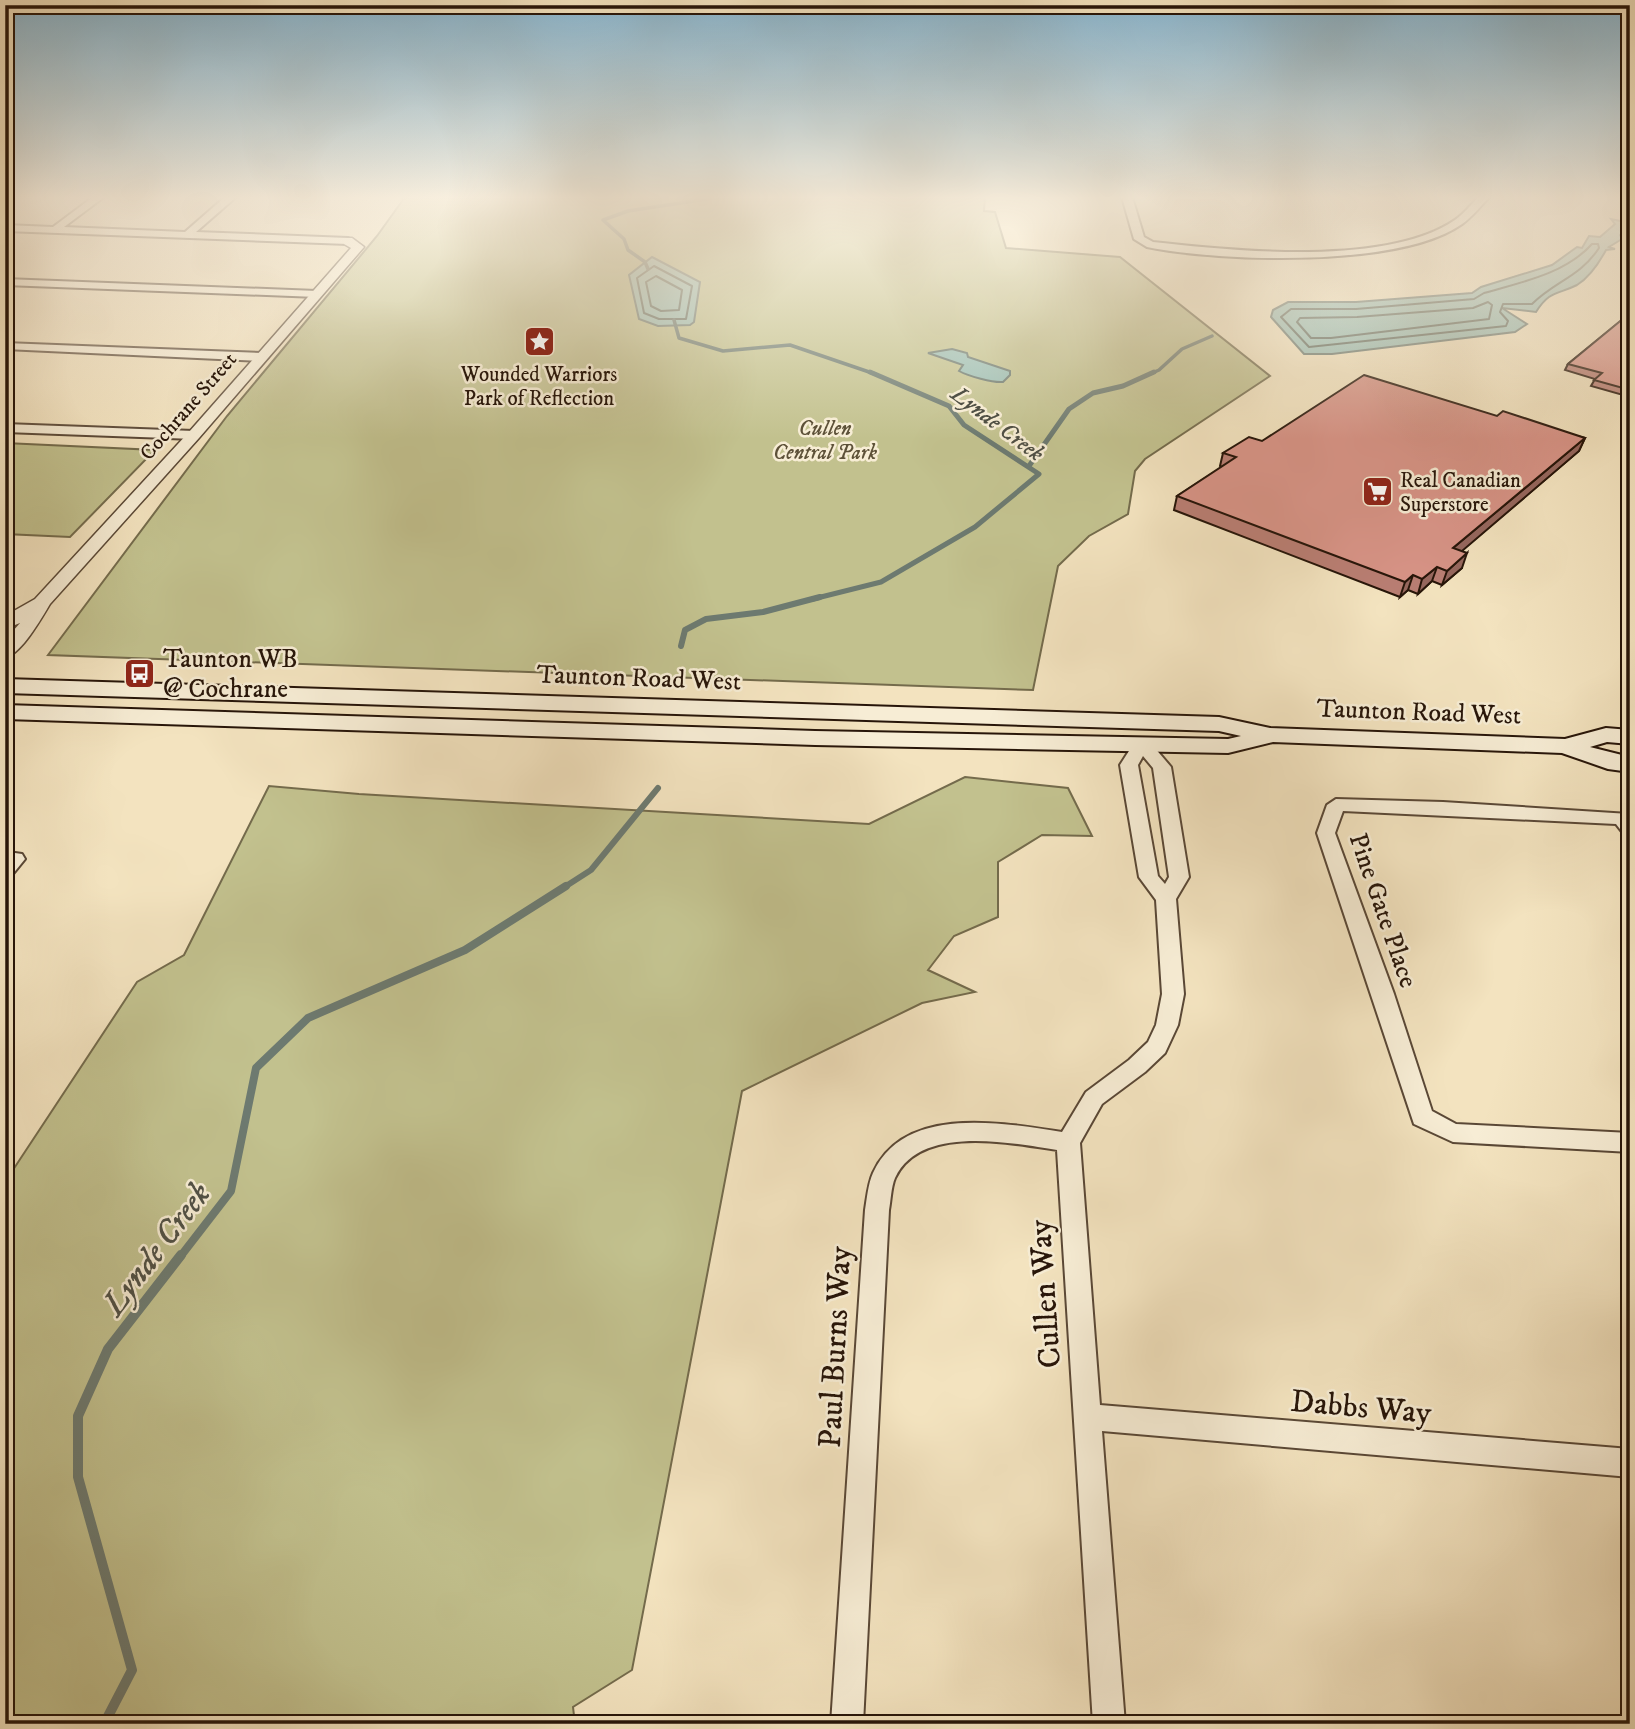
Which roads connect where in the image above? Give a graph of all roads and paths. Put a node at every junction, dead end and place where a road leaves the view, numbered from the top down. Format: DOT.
graph roads {
  1 [pos="331,278"];
  2 [pos="5,282"];
  3 [pos="317,294"];
  4 [pos="5,346"];
  5 [pos="262,357"];
  6 [pos="5,428"];
  7 [pos="194,435"];
  8 [pos="42,601"];
  9 [pos="5,624"];
  10 [pos="5,652"];
  11 [pos="5,686"];
  12 [pos="5,712"];
  13 [pos="1270,735"];
  14 [pos="1630,737"];
  15 [pos="1142,744"];
  16 [pos="1565,746"];
  17 [pos="1630,765"];
  18 [pos="1630,829"];
  19 [pos="1166,900"];
  20 [pos="1068,1142"];
  21 [pos="1630,1143"];
  22 [pos="1087,1417"];
  23 [pos="1630,1463"];
  24 [pos="847,1724"];
  25 [pos="1109,1724"];
  1 -- 3 [label="street, Cochrane Street"];
  2 -- 3 [label="street"];
  3 -- 5 [label="street, Cochrane Street"];
  4 -- 5 [label="street"];
  5 -- 7 [label="street, Cochrane Street"];
  6 -- 7 [label="street"];
  7 -- 8 [label="street, Cochrane Street"];
  8 -- 9 [label="street, Cochrane Street"];
  8 -- 10 [label="street, Cochrane Street"];
  11 -- 13 [label="main road, Taunton Road West"];
  12 -- 15 [label="main road, Taunton Road West"];
  13 -- 15 [label="main road, Taunton Road West"];
  13 -- 16 [label="main road, Taunton Road West"];
  14 -- 16 [label="main road, Taunton Road West"];
  15 -- 19 [label="street"];
  15 -- 19 [label="street"];
  16 -- 17 [label="main road, Taunton Road West"];
  18 -- 21 [label="street, Pine Gate Place"];
  19 -- 20 [label="street"];
  20 -- 22 [label="street, Cullen Way"];
  20 -- 24 [label="street, Paul Burns Way"];
  22 -- 23 [label="street, Dabbs Way"];
  22 -- 25 [label="street, Cullen Way"];
}
